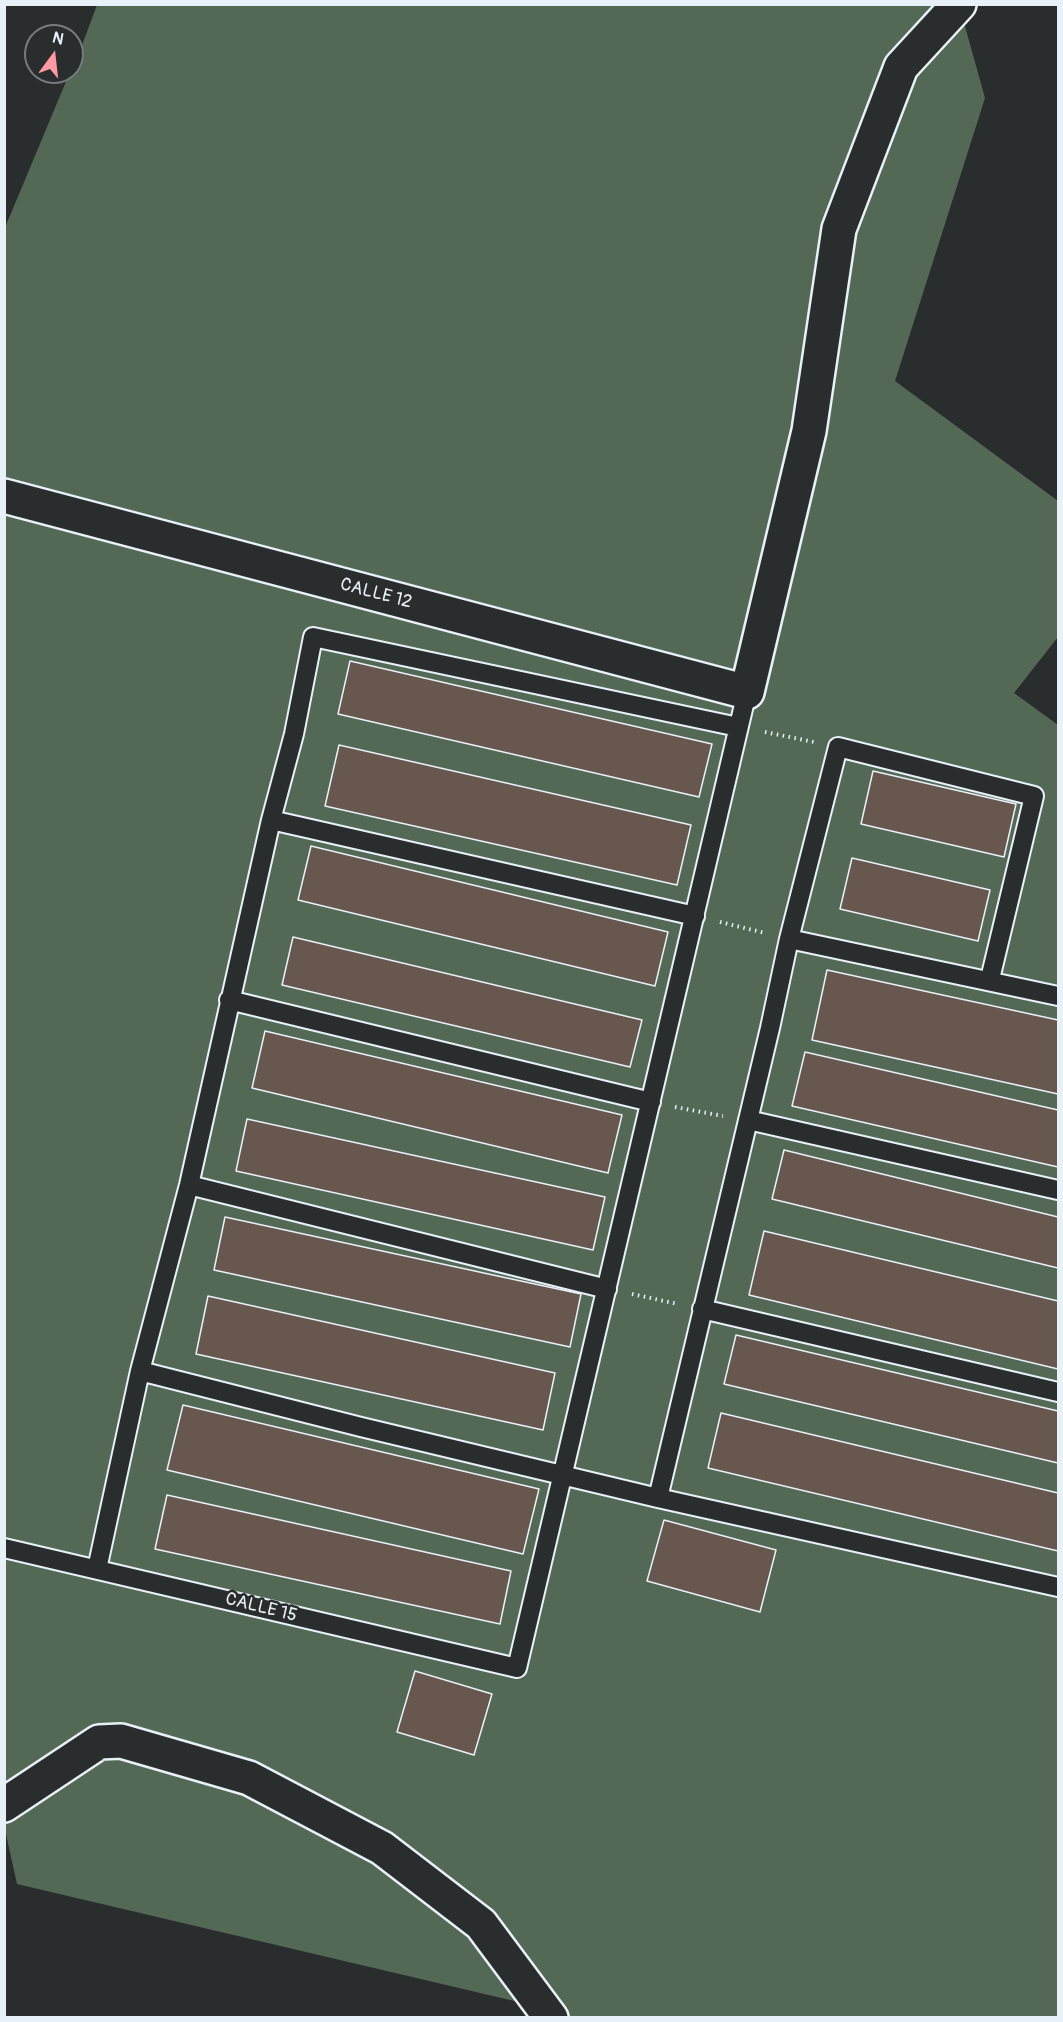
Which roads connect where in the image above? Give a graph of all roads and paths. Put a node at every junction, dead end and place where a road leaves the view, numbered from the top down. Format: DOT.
graph roads {
  1 [pos="959,4"];
  2 [pos="4,496"];
  3 [pos="747,692"];
  4 [pos="738,727"];
  5 [pos="838,747"];
  6 [pos="271,820"];
  7 [pos="695,916"];
  8 [pos="789,939"];
  9 [pos="990,979"];
  10 [pos="1059,996"];
  11 [pos="229,1000"];
  12 [pos="651,1102"];
  13 [pos="748,1120"];
  14 [pos="189,1185"];
  15 [pos="1059,1190"];
  16 [pos="607,1289"];
  17 [pos="702,1309"];
  18 [pos="140,1371"];
  19 [pos="1059,1392"];
  20 [pos="564,1474"];
  21 [pos="658,1498"];
  22 [pos="4,1548"];
  23 [pos="97,1569"];
  24 [pos="1059,1587"];
  25 [pos="4,1805"];
  26 [pos="551,2018"];
  1 -- 3 [label="street"];
  2 -- 3 [label="street, CALLE 12"];
  3 -- 4 [label="lane"];
  4 -- 5 [label="path"];
  4 -- 6 [label="lane"];
  4 -- 7 [label="lane"];
  5 -- 8 [label="lane"];
  5 -- 9 [label="lane"];
  6 -- 7 [label="lane"];
  6 -- 11 [label="lane"];
  7 -- 8 [label="path"];
  7 -- 12 [label="lane"];
  8 -- 9 [label="lane"];
  8 -- 13 [label="lane"];
  9 -- 10 [label="lane"];
  11 -- 12 [label="lane"];
  11 -- 14 [label="lane"];
  12 -- 13 [label="path"];
  12 -- 16 [label="lane"];
  13 -- 15 [label="lane"];
  13 -- 17 [label="lane"];
  14 -- 16 [label="lane"];
  14 -- 18 [label="lane"];
  16 -- 17 [label="path"];
  16 -- 20 [label="lane"];
  17 -- 19 [label="lane"];
  17 -- 21 [label="lane"];
  18 -- 20 [label="lane"];
  18 -- 23 [label="lane"];
  20 -- 21 [label="lane"];
  20 -- 23 [label="lane, CALLE 15"];
  21 -- 24 [label="lane"];
  22 -- 23 [label="lane, CALLE 15"];
  25 -- 26 [label="street"];
}
